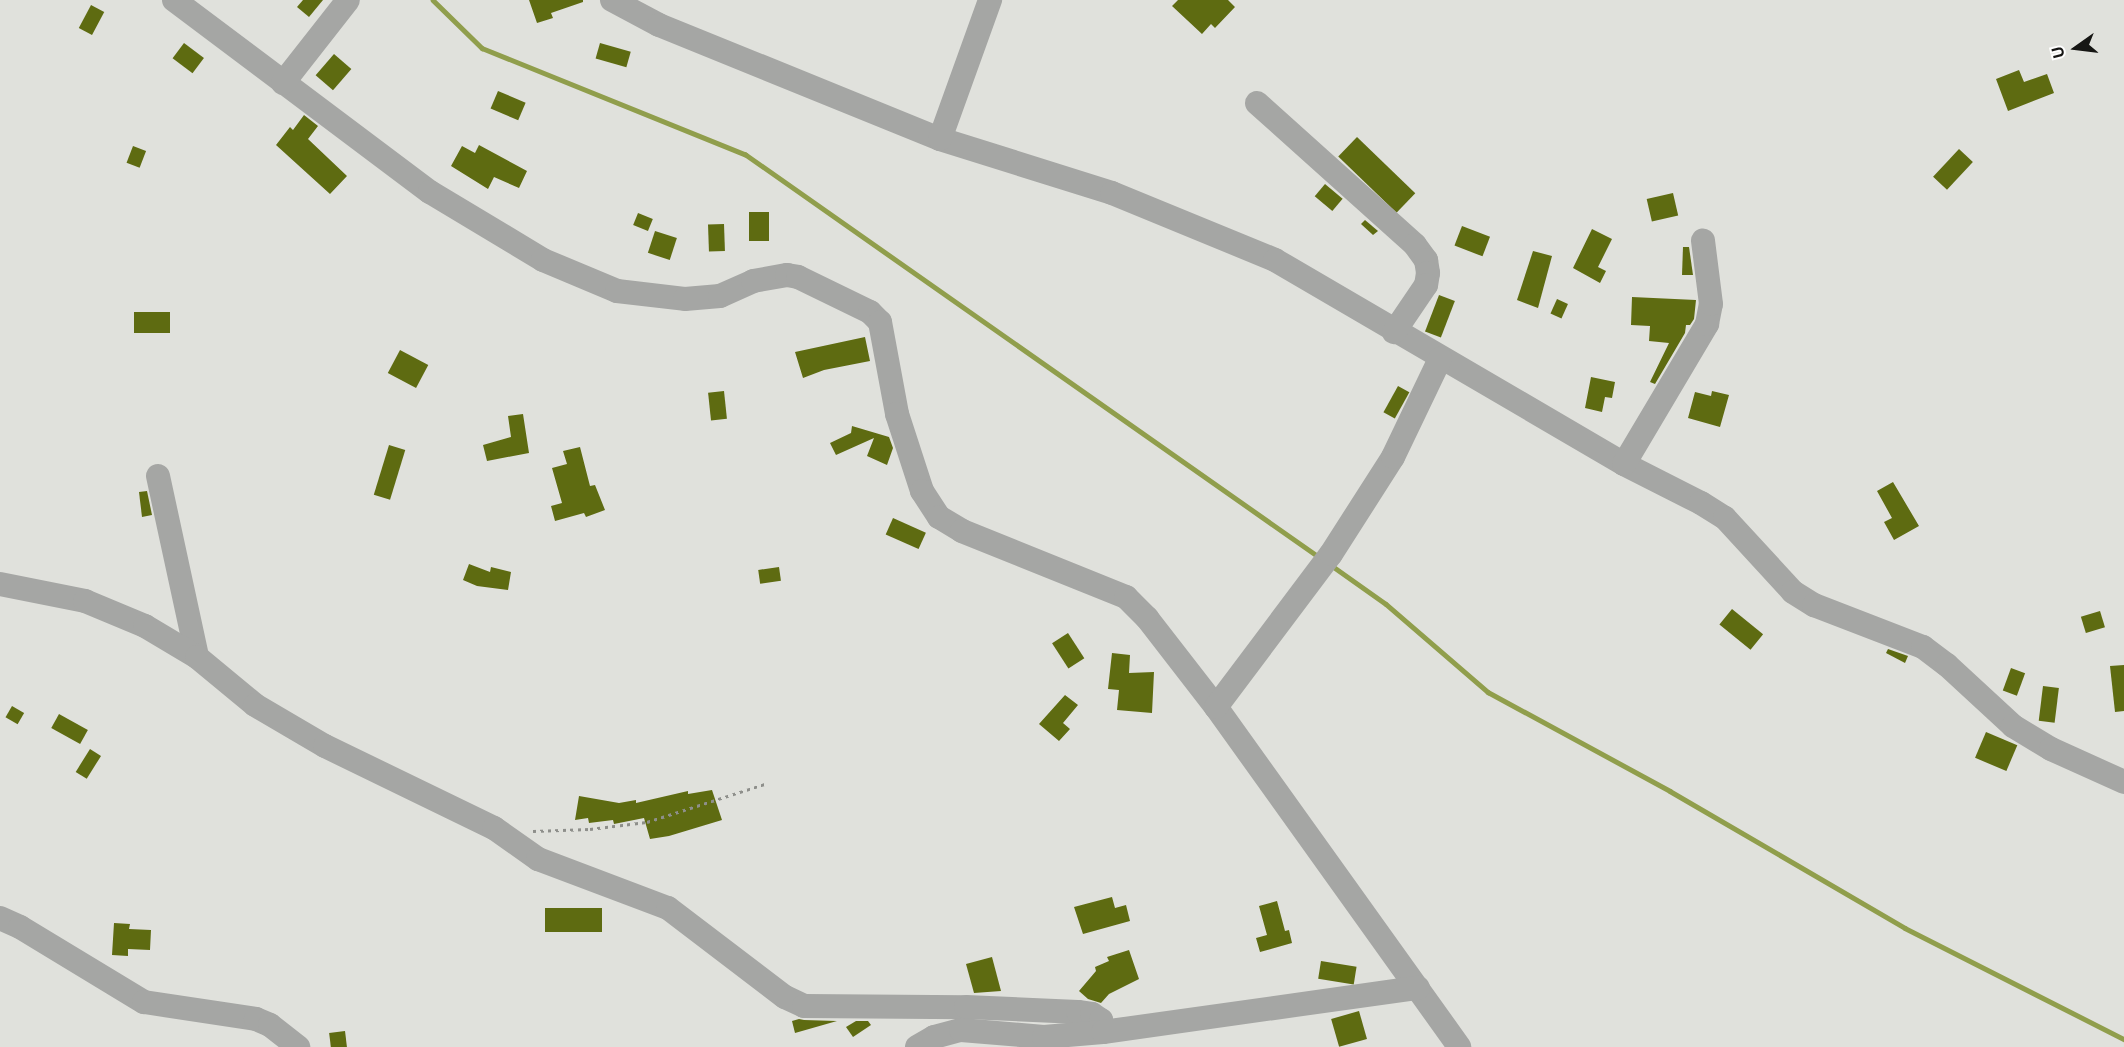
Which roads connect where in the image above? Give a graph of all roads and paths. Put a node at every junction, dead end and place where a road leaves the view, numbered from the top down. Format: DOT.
graph roads {
  1 [pos="174,0"];
  2 [pos="348,0"];
  3 [pos="612,0"];
  4 [pos="990,0"];
  5 [pos="283,83"];
  6 [pos="1257,103"];
  7 [pos="940,139"];
  8 [pos="1703,241"];
  9 [pos="1394,332"];
  10 [pos="1440,359"];
  11 [pos="1623,464"];
  12 [pos="158,476"];
  13 [pos="0,584"];
  14 [pos="197,657"];
  15 [pos="1216,707"];
  16 [pos="2124,782"];
  17 [pos="765,784"];
  18 [pos="533,831"];
  19 [pos="0,918"];
  20 [pos="1418,988"];
  21 [pos="1103,1032"];
  22 [pos="298,1047"];
  23 [pos="917,1047"];
  24 [pos="1459,1047"];
  1 -- 5 [label="street"];
  2 -- 5 [label="street"];
  3 -- 7 [label="street"];
  4 -- 7 [label="street"];
  5 -- 15 [label="street"];
  6 -- 9 [label="street"];
  7 -- 9 [label="street"];
  8 -- 11 [label="street"];
  9 -- 10 [label="street"];
  10 -- 11 [label="street"];
  10 -- 15 [label="street"];
  11 -- 16 [label="street"];
  12 -- 14 [label="street"];
  13 -- 14 [label="street"];
  14 -- 21 [label="street"];
  15 -- 20 [label="street"];
  17 -- 18 [label="path"];
  19 -- 22 [label="street"];
  20 -- 21 [label="street"];
  20 -- 24 [label="street"];
  21 -- 23 [label="street"];
}
